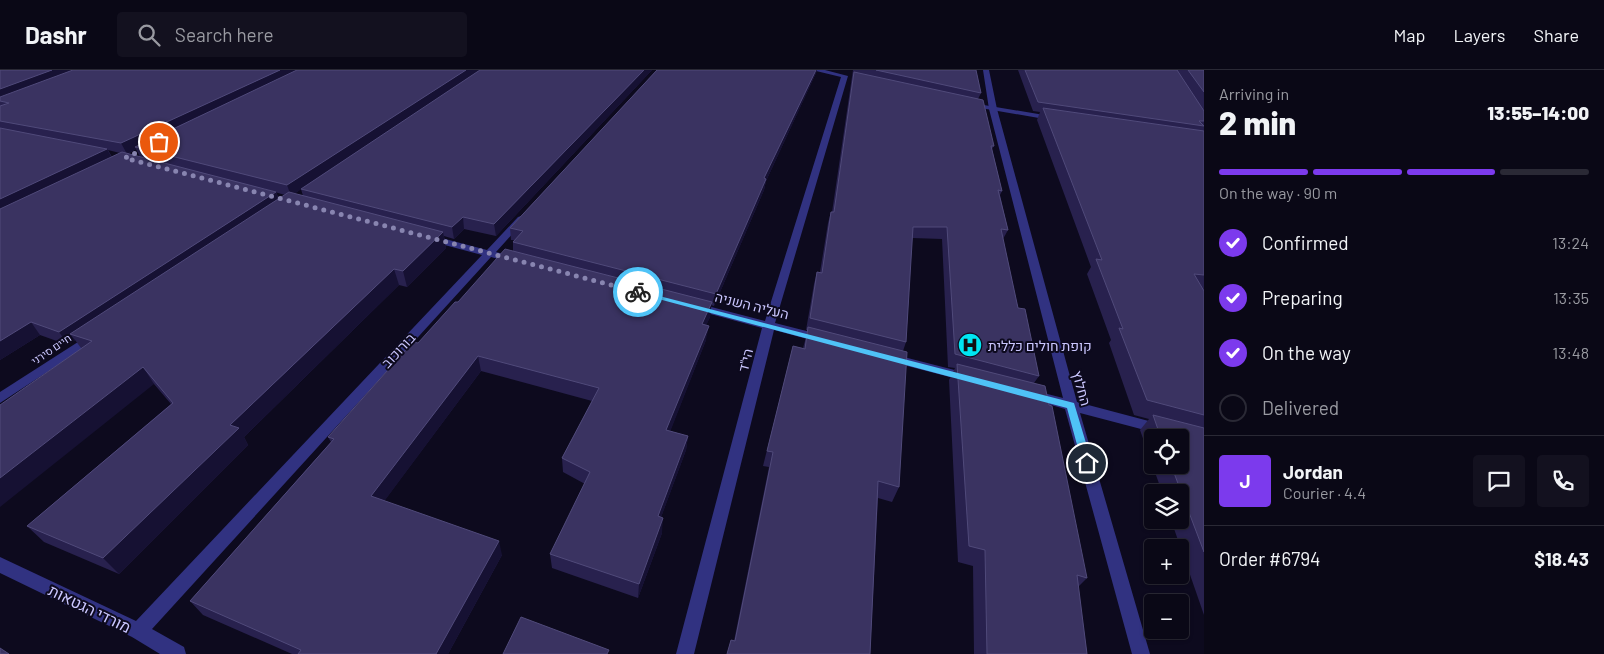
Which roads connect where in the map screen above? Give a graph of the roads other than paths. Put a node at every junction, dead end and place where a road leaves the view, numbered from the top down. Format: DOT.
graph roads {
  1 [pos="815,70"];
  2 [pos="986,70"];
  3 [pos="958,102"];
  4 [pos="993,109"];
  5 [pos="1064,120"];
  6 [pos="528,211"];
  7 [pos="414,234"];
  8 [pos="488,254"];
  9 [pos="526,263"];
  10 [pos="685,304"];
  11 [pos="769,325"];
  12 [pos="98,332"];
  13 [pos="835,343"];
  14 [pos="882,355"];
  15 [pos="977,380"];
  16 [pos="1024,393"];
  17 [pos="0,398"];
  18 [pos="1071,405"];
  19 [pos="1164,429"];
  20 [pos="0,565"];
  21 [pos="138,631"];
  22 [pos="177,654"];
  23 [pos="685,654"];
  24 [pos="1141,654"];
  1 -- 11 [label="street, הי\"ד"];
  2 -- 4 [label="street, החלוץ"];
  3 -- 4 [label="street"];
  4 -- 5 [label="street"];
  4 -- 18 [label="street, החלוץ"];
  6 -- 8 [label="street, בורוכוב"];
  7 -- 8 [label="street"];
  8 -- 9 [label="street"];
  8 -- 21 [label="street, בורוכוב"];
  10 -- 11 [label="street, העליה השניה"];
  11 -- 13 [label="street, העליה השניה"];
  11 -- 23 [label="street, הי\"ד"];
  12 -- 17 [label="street, חיים סירני"];
  14 -- 15 [label="street"];
  16 -- 18 [label="street"];
  18 -- 19 [label="street"];
  18 -- 24 [label="street, החלוץ"];
  20 -- 21 [label="street, מורדי הגטאות"];
  21 -- 22 [label="street, מורדי הגטאות"];
}
